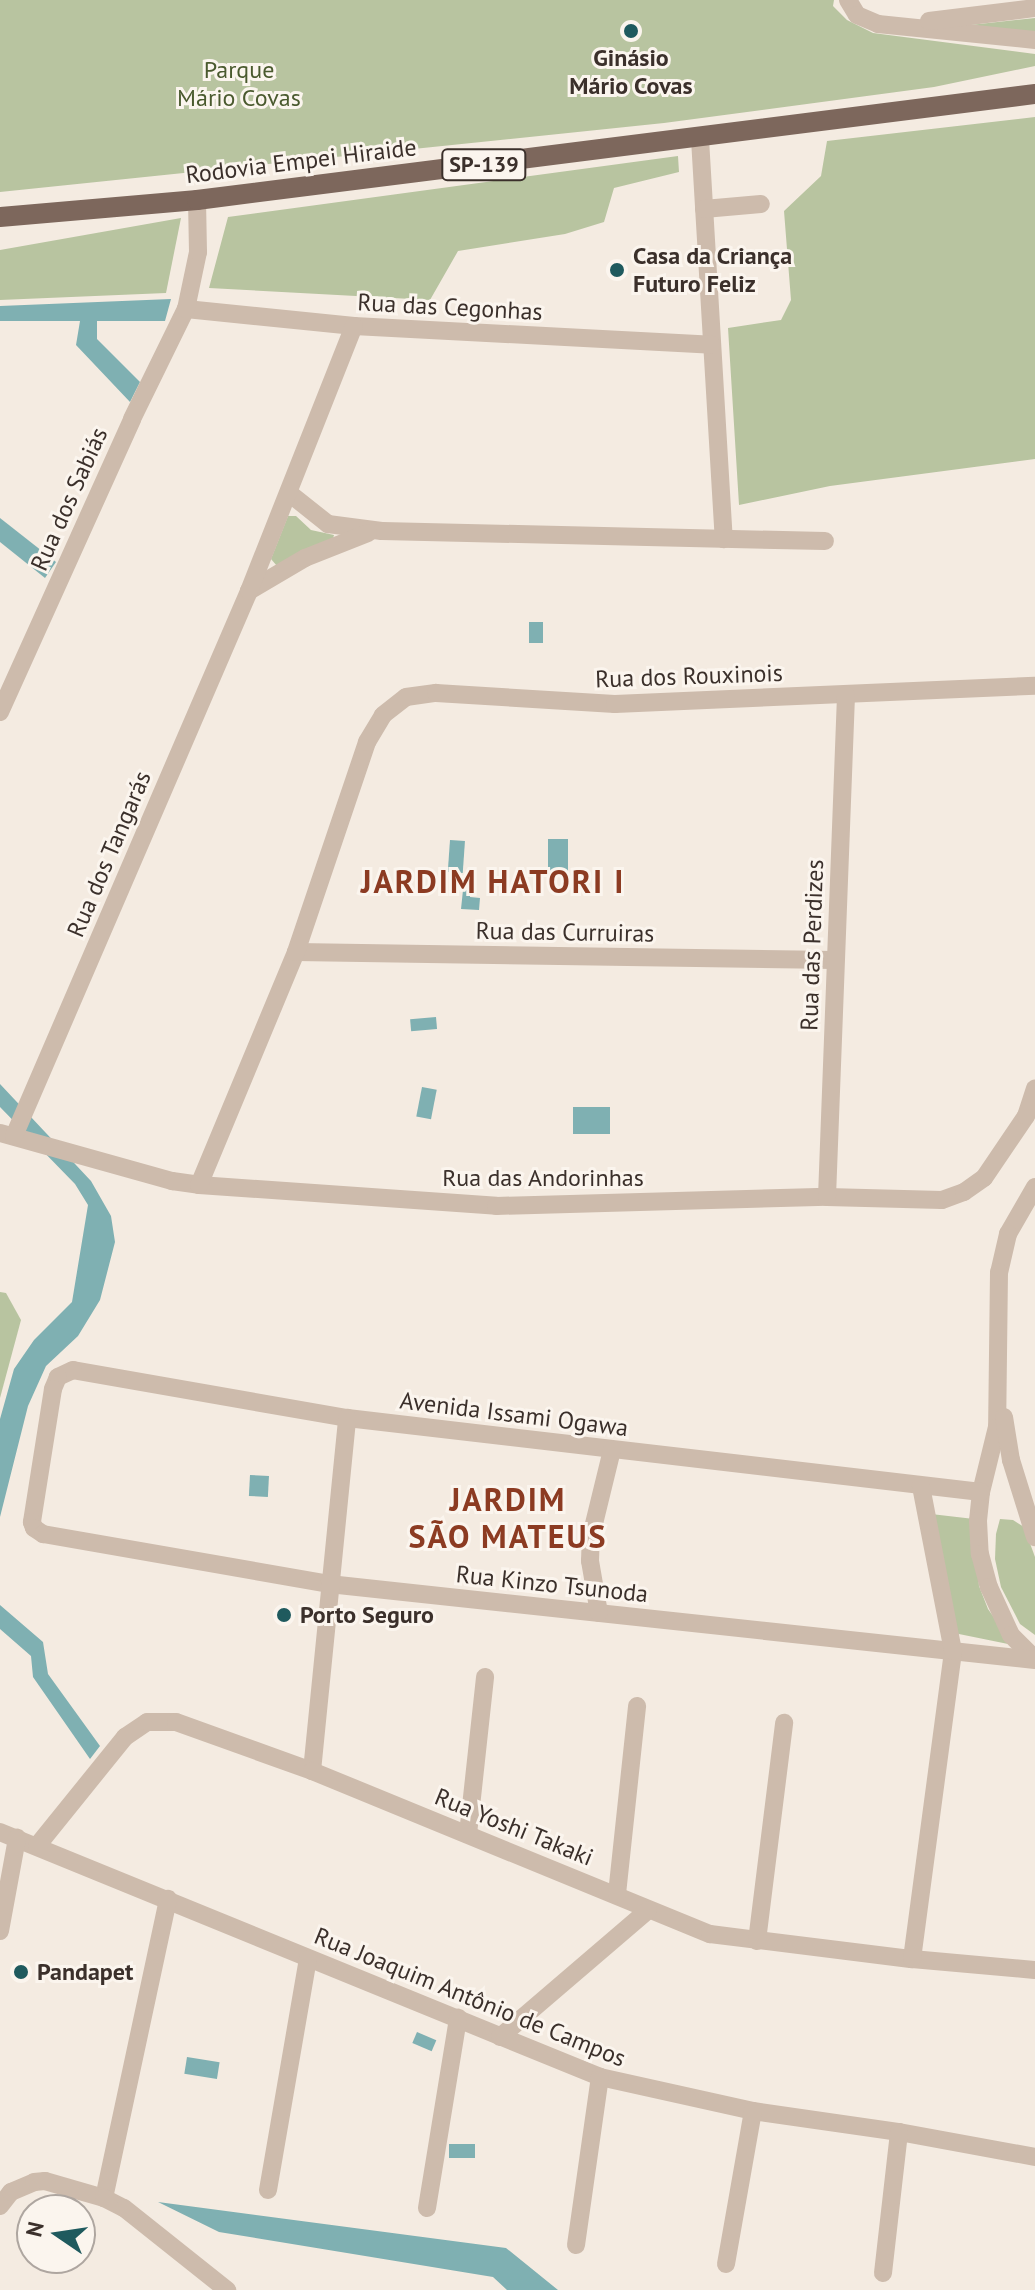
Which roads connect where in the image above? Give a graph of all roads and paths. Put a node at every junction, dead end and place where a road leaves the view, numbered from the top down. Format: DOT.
graph roads {
  1 [pos="848,0"];
  2 [pos="1035,8"];
  3 [pos="899,25"];
  4 [pos="1035,40"];
  5 [pos="1035,80"];
  6 [pos="1035,94"];
  7 [pos="967,103"];
  8 [pos="1035,103"];
  9 [pos="700,139"];
  10 [pos="197,200"];
  11 [pos="761,204"];
  12 [pos="704,209"];
  13 [pos="0,217"];
  14 [pos="186,309"];
  15 [pos="354,326"];
  16 [pos="711,345"];
  17 [pos="289,493"];
  18 [pos="382,531"];
  19 [pos="724,539"];
  20 [pos="825,541"];
  21 [pos="249,591"];
  22 [pos="1035,686"];
  23 [pos="846,695"];
  24 [pos="0,712"];
  25 [pos="296,952"];
  26 [pos="834,960"];
  27 [pos="1035,1088"];
  28 [pos="7,1134"];
  29 [pos="199,1185"];
  30 [pos="1035,1187"];
  31 [pos="827,1197"];
  32 [pos="1000,1376"];
  33 [pos="347,1418"];
  34 [pos="612,1450"];
  35 [pos="921,1486"];
  36 [pos="981,1492"];
  37 [pos="1022,1497"];
  38 [pos="33,1515"];
  39 [pos="1035,1537"];
  40 [pos="329,1584"];
  41 [pos="599,1613"];
  42 [pos="953,1651"];
  43 [pos="1035,1659"];
  44 [pos="485,1677"];
  45 [pos="637,1706"];
  46 [pos="784,1723"];
  47 [pos="312,1771"];
  48 [pos="468,1834"];
  49 [pos="8,1835"];
  50 [pos="37,1846"];
  51 [pos="617,1894"];
  52 [pos="168,1899"];
  53 [pos="648,1910"];
  54 [pos="0,1931"];
  55 [pos="757,1941"];
  56 [pos="308,1959"];
  57 [pos="912,1959"];
  58 [pos="1035,1970"];
  59 [pos="458,2018"];
  60 [pos="500,2037"];
  61 [pos="600,2077"];
  62 [pos="753,2111"];
  63 [pos="899,2132"];
  64 [pos="1035,2157"];
  65 [pos="268,2190"];
  66 [pos="104,2198"];
  67 [pos="1,2205"];
  68 [pos="427,2208"];
  69 [pos="576,2245"];
  70 [pos="726,2264"];
  71 [pos="883,2273"];
  72 [pos="227,2290"];
  1 -- 3 [label="street"];
  2 -- 3 [label="street"];
  3 -- 4 [label="street"];
  5 -- 7 [label="main road"];
  6 -- 7 [label="main road, Rodovia Empei Hiraide / SP-139"];
  7 -- 8 [label="main road"];
  7 -- 9 [label="main road, Rodovia Empei Hiraide / SP-139"];
  9 -- 10 [label="main road, Rodovia Empei Hiraide / SP-139"];
  9 -- 12 [label="street"];
  10 -- 13 [label="main road, Rodovia Empei Hiraide / SP-139"];
  10 -- 14 [label="street, Rua dos Sabiás"];
  11 -- 12 [label="street"];
  12 -- 16 [label="street"];
  14 -- 15 [label="street, Rua das Cegonhas"];
  14 -- 24 [label="street, Rua dos Sabiás"];
  15 -- 16 [label="street, Rua das Cegonhas"];
  15 -- 17 [label="street, Rua dos Tangarás"];
  16 -- 19 [label="street"];
  17 -- 18 [label="street"];
  17 -- 21 [label="street, Rua dos Tangarás"];
  18 -- 19 [label="street"];
  18 -- 21 [label="street"];
  19 -- 20 [label="street"];
  21 -- 28 [label="street, Rua dos Tangarás"];
  22 -- 23 [label="street, Rua dos Rouxinois"];
  23 -- 25 [label="street, Rua dos Rouxinois"];
  23 -- 26 [label="street, Rua das Perdizes"];
  25 -- 26 [label="street, Rua das Curruiras"];
  25 -- 29 [label="street, Rua dos Rouxinois"];
  26 -- 31 [label="street, Rua das Perdizes"];
  27 -- 31 [label="street, Rua das Andorinhas"];
  28 -- 29 [label="street, Rua das Andorinhas"];
  29 -- 31 [label="street, Rua das Andorinhas"];
  30 -- 32 [label="street"];
  32 -- 36 [label="street"];
  32 -- 37 [label="street"];
  33 -- 34 [label="street, Avenida Issami Ogawa"];
  33 -- 38 [label="street, Avenida Issami Ogawa"];
  33 -- 40 [label="street"];
  34 -- 35 [label="street, Avenida Issami Ogawa"];
  34 -- 41 [label="street"];
  35 -- 36 [label="street, Avenida Issami Ogawa"];
  35 -- 42 [label="street"];
  36 -- 37 [label="street, Avenida Issami Ogawa"];
  36 -- 43 [label="street"];
  37 -- 39 [label="street"];
  38 -- 40 [label="street, Rua Kinzo Tsunoda"];
  40 -- 41 [label="street, Rua Kinzo Tsunoda"];
  40 -- 47 [label="street"];
  41 -- 42 [label="street, Rua Kinzo Tsunoda"];
  42 -- 43 [label="street, Rua Kinzo Tsunoda"];
  42 -- 57 [label="street"];
  44 -- 48 [label="street"];
  45 -- 51 [label="street"];
  46 -- 55 [label="street"];
  47 -- 48 [label="street, Rua Yoshi Takaki"];
  47 -- 50 [label="street, Rua Yoshi Takaki"];
  48 -- 51 [label="street, Rua Yoshi Takaki"];
  49 -- 50 [label="street, Rua Joaquim Antônio de Campos"];
  49 -- 54 [label="street"];
  50 -- 52 [label="street, Rua Joaquim Antônio de Campos"];
  51 -- 53 [label="street, Rua Yoshi Takaki"];
  52 -- 56 [label="street, Rua Joaquim Antônio de Campos"];
  52 -- 66 [label="street"];
  53 -- 55 [label="street, Rua Yoshi Takaki"];
  53 -- 60 [label="street"];
  55 -- 57 [label="street, Rua Yoshi Takaki"];
  56 -- 59 [label="street, Rua Joaquim Antônio de Campos"];
  56 -- 65 [label="street"];
  57 -- 58 [label="street, Rua Yoshi Takaki"];
  59 -- 60 [label="street, Rua Joaquim Antônio de Campos"];
  59 -- 68 [label="street"];
  60 -- 61 [label="street, Rua Joaquim Antônio de Campos"];
  61 -- 62 [label="street, Rua Joaquim Antônio de Campos"];
  61 -- 69 [label="street"];
  62 -- 63 [label="street, Rua Joaquim Antônio de Campos"];
  62 -- 70 [label="street"];
  63 -- 64 [label="street, Rua Joaquim Antônio de Campos"];
  63 -- 71 [label="street"];
  66 -- 67 [label="street"];
  66 -- 72 [label="street"];
}
